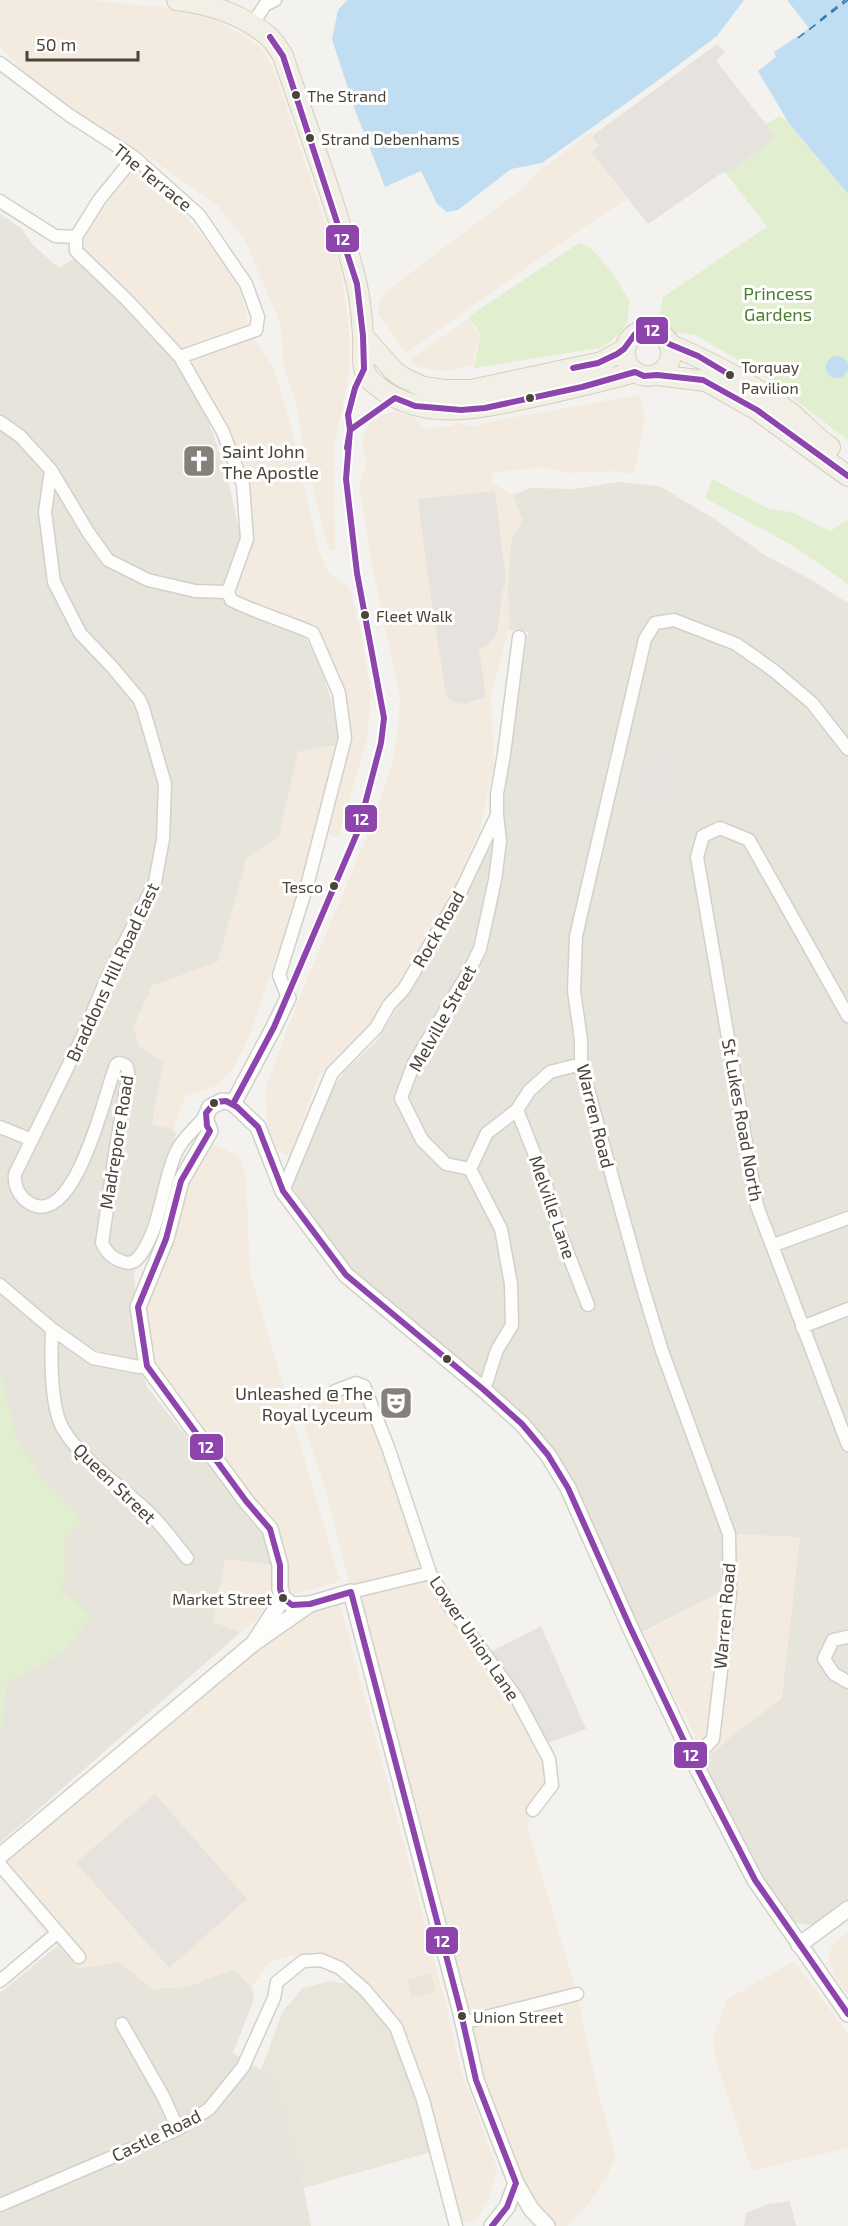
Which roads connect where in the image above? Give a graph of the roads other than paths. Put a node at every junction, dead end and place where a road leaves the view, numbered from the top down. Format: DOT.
graph roads {
  1 [pos="177,0"];
  2 [pos="275,0"];
  3 [pos="210,2"];
  4 [pos="252,25"];
  5 [pos="0,63"];
  6 [pos="134,157"];
  7 [pos="0,201"];
  8 [pos="76,237"];
  9 [pos="363,336"];
  10 [pos="669,344"];
  11 [pos="625,349"];
  12 [pos="180,357"];
  13 [pos="635,372"];
  14 [pos="657,375"];
  15 [pos="0,422"];
  16 [pos="848,459"];
  17 [pos="51,470"];
  18 [pos="848,476"];
  19 [pos="228,592"];
  20 [pos="519,637"];
  21 [pos="848,749"];
  22 [pos="497,815"];
  23 [pos="288,998"];
  24 [pos="848,1016"];
  25 [pos="581,1064"];
  26 [pos="235,1106"];
  27 [pos="517,1110"];
  28 [pos="0,1127"];
  29 [pos="209,1127"];
  30 [pos="32,1140"];
  31 [pos="470,1169"];
  32 [pos="283,1191"];
  33 [pos="848,1218"];
  34 [pos="774,1245"];
  35 [pos="0,1285"];
  36 [pos="588,1305"];
  37 [pos="848,1309"];
  38 [pos="802,1326"];
  39 [pos="52,1329"];
  40 [pos="147,1366"];
  41 [pos="484,1390"];
  42 [pos="335,1391"];
  43 [pos="848,1445"];
  44 [pos="187,1558"];
  45 [pos="430,1573"];
  46 [pos="351,1592"];
  47 [pos="283,1598"];
  48 [pos="310,1604"];
  49 [pos="848,1637"];
  50 [pos="254,1643"];
  51 [pos="848,1682"];
  52 [pos="693,1760"];
  53 [pos="533,1810"];
  54 [pos="0,1856"];
  55 [pos="0,1865"];
  56 [pos="848,1909"];
  57 [pos="57,1933"];
  58 [pos="800,1945"];
  59 [pos="80,1957"];
  60 [pos="0,1981"];
  61 [pos="577,1994"];
  62 [pos="848,2013"];
  63 [pos="462,2023"];
  64 [pos="122,2024"];
  65 [pos="178,2129"];
  66 [pos="516,2183"];
  67 [pos="0,2205"];
  68 [pos="456,2226"];
  69 [pos="492,2226"];
  70 [pos="547,2226"];
  1 -- 3 [label="main road"];
  2 -- 4 [label="street"];
  3 -- 4 [label="main road"];
  4 -- 9 [label="main road"];
  5 -- 6 [label="street, The Terrace"];
  6 -- 8 [label="street"];
  6 -- 12 [label="street, The Terrace"];
  7 -- 8 [label="street"];
  8 -- 12 [label="street"];
  9 -- 11 [label="main road"];
  9 -- 13 [label="main road"];
  10 -- 11 [label="main road"];
  10 -- 14 [label="main road"];
  10 -- 16 [label="main road"];
  11 -- 13 [label="main road"];
  12 -- 19 [label="street"];
  13 -- 14 [label="main road"];
  14 -- 18 [label="main road"];
  15 -- 17 [label="street"];
  17 -- 19 [label="street"];
  17 -- 30 [label="street, Braddons Hill Road East"];
  19 -- 23 [label="street"];
  20 -- 22 [label="street, Rock Road"];
  21 -- 25 [label="street, Warren Road"];
  22 -- 31 [label="street, Melville Street"];
  22 -- 32 [label="street, Rock Road"];
  23 -- 26 [label="street"];
  24 -- 34 [label="street, St Lukes Road North"];
  25 -- 27 [label="street"];
  25 -- 52 [label="street, Warren Road"];
  26 -- 29 [label="street"];
  26 -- 32 [label="street"];
  27 -- 31 [label="street"];
  27 -- 36 [label="street, Melville Lane"];
  28 -- 30 [label="street"];
  29 -- 30 [label="street, Madrepore Road"];
  29 -- 40 [label="street"];
  31 -- 41 [label="street"];
  32 -- 41 [label="street"];
  33 -- 34 [label="street"];
  34 -- 38 [label="street, St Lukes Road North"];
  35 -- 39 [label="street"];
  37 -- 38 [label="street"];
  38 -- 43 [label="street, St Lukes Road North"];
  39 -- 40 [label="street"];
  39 -- 44 [label="street, Queen Street"];
  40 -- 47 [label="street"];
  41 -- 52 [label="street"];
  42 -- 45 [label="street, Lower Union Lane"];
  45 -- 46 [label="street"];
  45 -- 53 [label="street, Lower Union Lane"];
  46 -- 48 [label="street"];
  46 -- 63 [label="street"];
  47 -- 48 [label="street"];
  47 -- 50 [label="street"];
  48 -- 50 [label="street"];
  49 -- 51 [label="street"];
  50 -- 54 [label="street"];
  52 -- 58 [label="street"];
  55 -- 57 [label="street"];
  56 -- 58 [label="street"];
  57 -- 59 [label="street"];
  57 -- 60 [label="street"];
  58 -- 62 [label="street"];
  61 -- 63 [label="street"];
  63 -- 66 [label="street"];
  64 -- 65 [label="street"];
  65 -- 67 [label="street, Castle Road"];
  65 -- 68 [label="street, Castle Road"];
  66 -- 69 [label="street"];
  66 -- 70 [label="street"];
}
